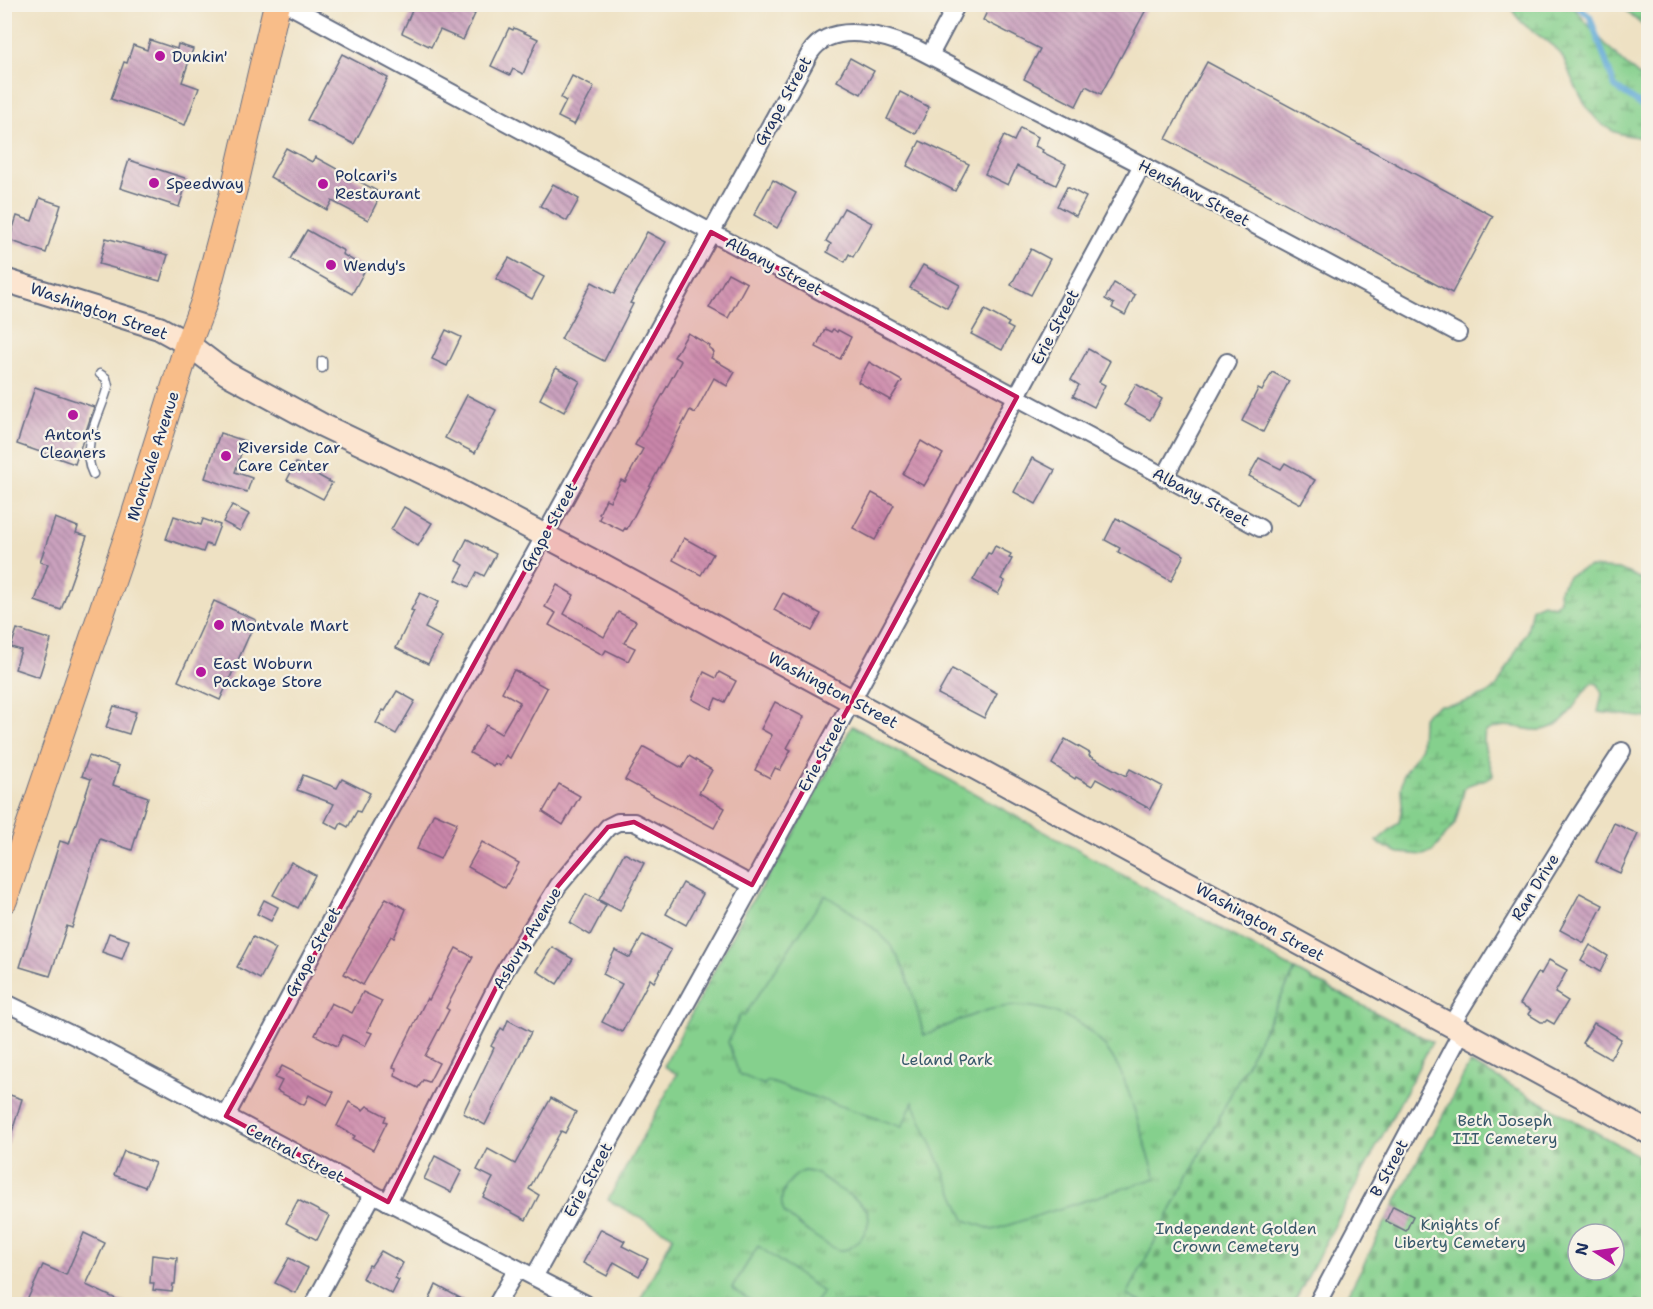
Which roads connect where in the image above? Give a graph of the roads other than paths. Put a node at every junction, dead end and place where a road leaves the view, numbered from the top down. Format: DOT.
graph roads {
  1 [pos="277,4"];
  2 [pos="287,4"];
  3 [pos="957,4"];
  4 [pos="930,55"];
  5 [pos="1142,165"];
  6 [pos="711,232"];
  7 [pos="4,280"];
  8 [pos="1458,333"];
  9 [pos="188,344"];
  10 [pos="1227,362"];
  11 [pos="100,374"];
  12 [pos="1017,397"];
  13 [pos="93,474"];
  14 [pos="1164,477"];
  15 [pos="1260,528"];
  16 [pos="545,536"];
  17 [pos="851,700"];
  18 [pos="1622,751"];
  19 [pos="752,885"];
  20 [pos="4,900"];
  21 [pos="4,1002"];
  22 [pos="1456,1028"];
  23 [pos="226,1116"];
  24 [pos="1648,1132"];
  25 [pos="380,1198"];
  26 [pos="517,1269"];
  27 [pos="534,1277"];
  28 [pos="314,1305"];
  29 [pos="497,1305"];
  30 [pos="586,1305"];
  31 [pos="1317,1305"];
  1 -- 9 [label="main road, Montvale Avenue"];
  2 -- 6 [label="street, Albany Street"];
  3 -- 4 [label="street"];
  4 -- 5 [label="street, Henshaw Street"];
  4 -- 6 [label="street, Grape Street"];
  5 -- 8 [label="street, Henshaw Street"];
  5 -- 12 [label="street, Erie Street"];
  6 -- 12 [label="street, Albany Street"];
  6 -- 16 [label="street, Grape Street"];
  7 -- 9 [label="main road, Washington Street"];
  9 -- 16 [label="main road, Washington Street"];
  9 -- 20 [label="main road, Montvale Avenue"];
  10 -- 14 [label="street"];
  11 -- 13 [label="lane"];
  12 -- 14 [label="street, Albany Street"];
  12 -- 17 [label="street, Erie Street"];
  14 -- 15 [label="street, Albany Street"];
  16 -- 17 [label="main road, Washington Street"];
  16 -- 23 [label="street, Grape Street"];
  17 -- 19 [label="street, Erie Street"];
  17 -- 22 [label="main road, Washington Street"];
  18 -- 22 [label="street, Ran Drive"];
  19 -- 25 [label="street, Asbury Avenue"];
  19 -- 27 [label="street, Erie Street"];
  21 -- 23 [label="street, Central Street"];
  22 -- 24 [label="main road, Washington Street"];
  22 -- 31 [label="street, B Street"];
  23 -- 25 [label="street, Central Street"];
  25 -- 26 [label="street, Central Street"];
  25 -- 28 [label="street, Asbury Avenue"];
  26 -- 27 [label="street, Central Street"];
  26 -- 29 [label="street"];
  27 -- 30 [label="street, Central Street"];
}
